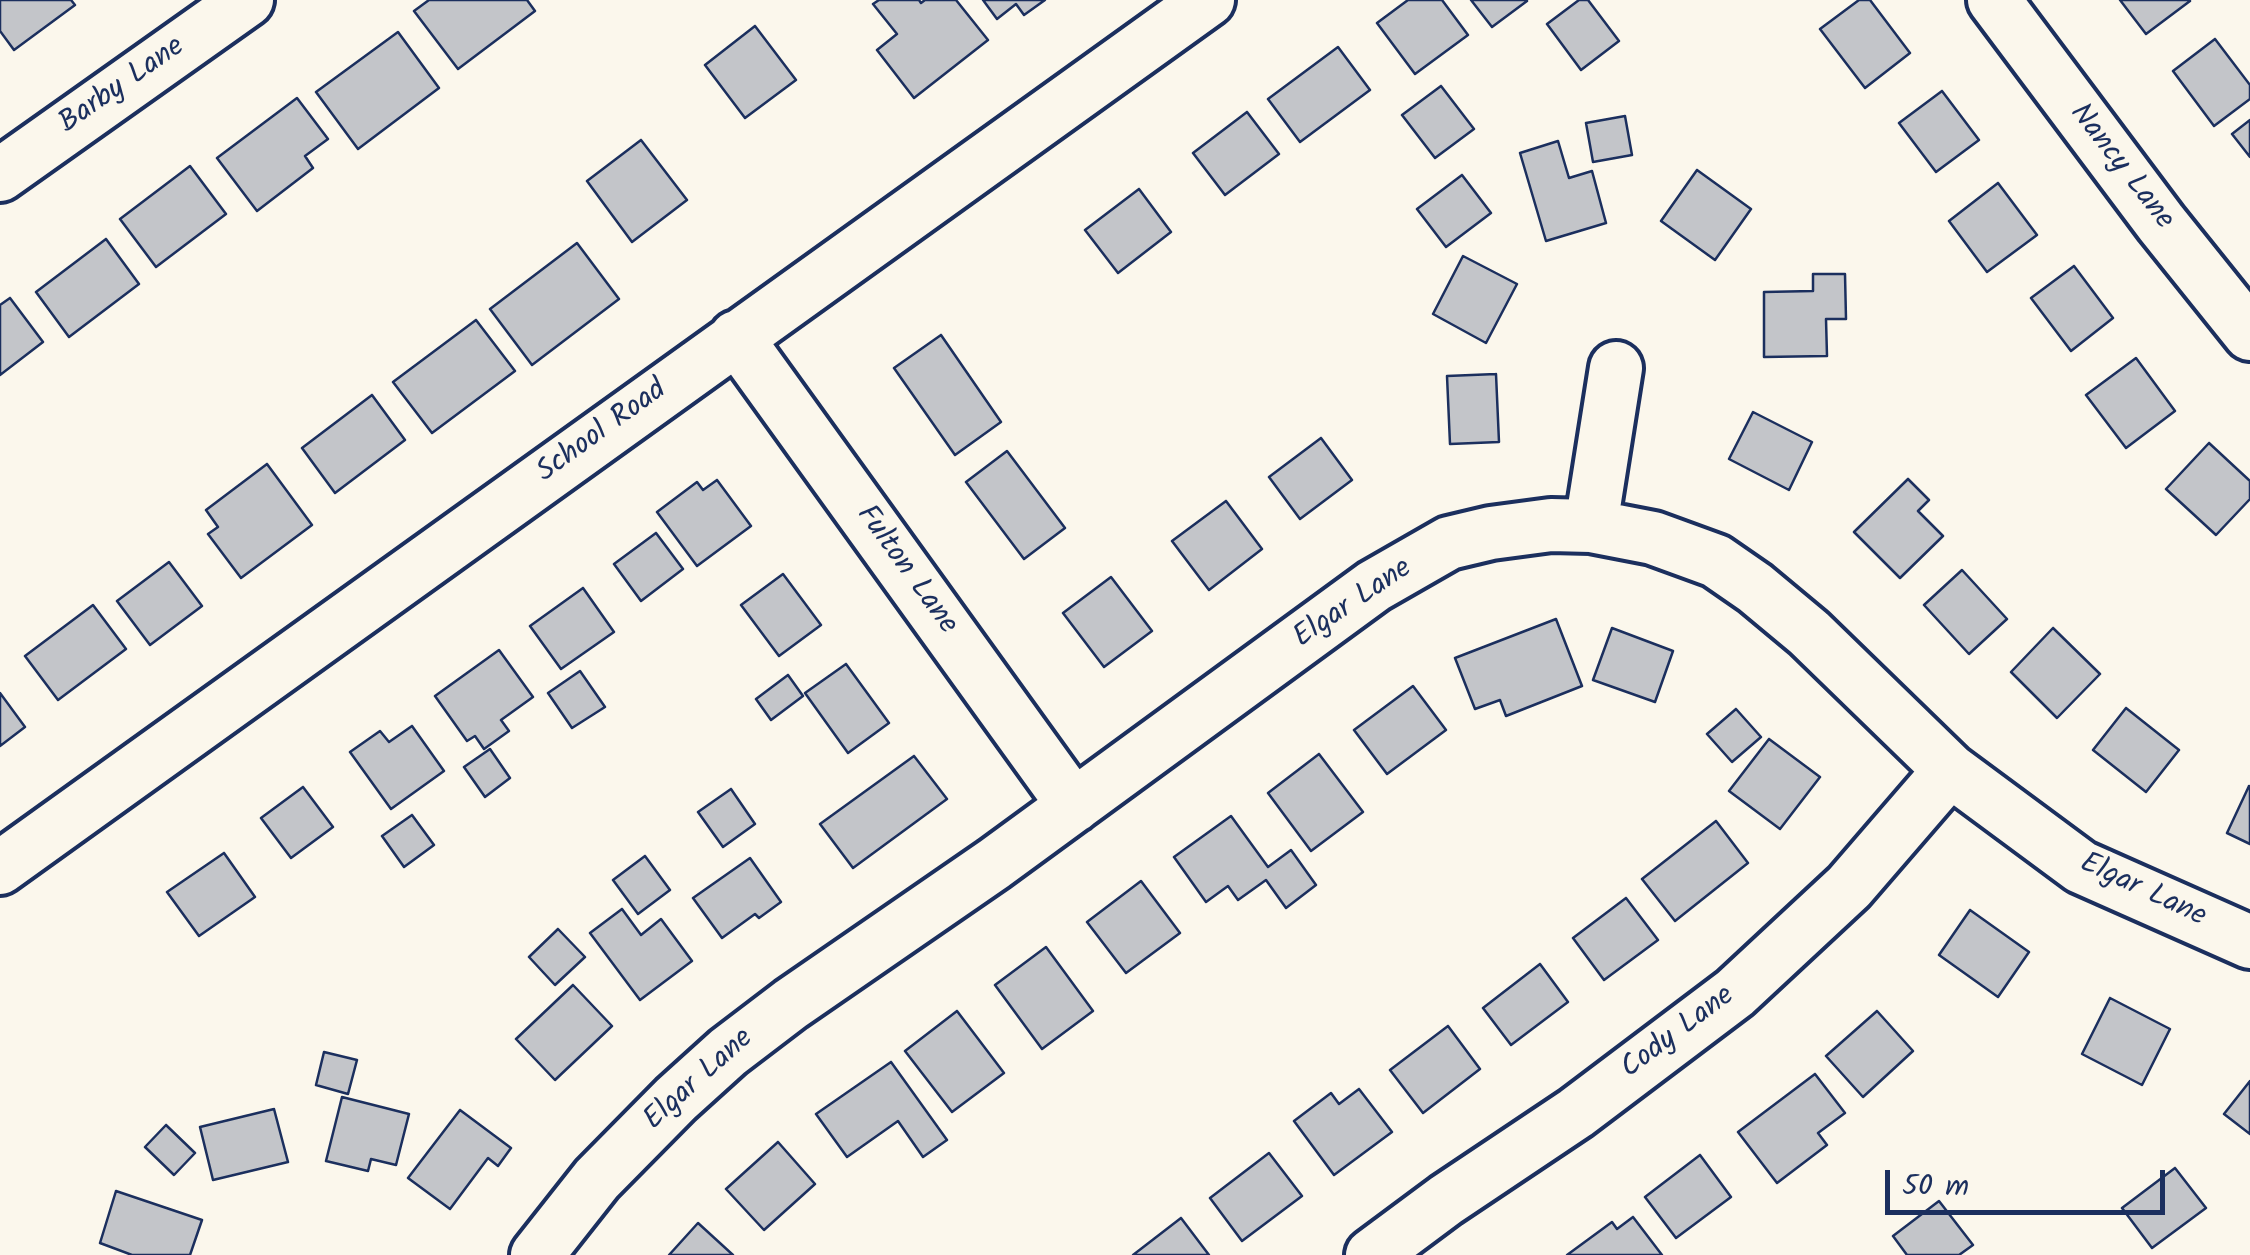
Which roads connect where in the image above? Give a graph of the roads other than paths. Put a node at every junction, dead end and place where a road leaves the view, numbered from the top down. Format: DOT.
graph roads {
  1 [pos="246,0"];
  2 [pos="1208,0"];
  3 [pos="1994,0"];
  4 [pos="0,175"];
  5 [pos="2250,334"];
  6 [pos="736,337"];
  7 [pos="1616,368"];
  8 [pos="1592,526"];
  9 [pos="1950,770"];
  10 [pos="1074,806"];
  11 [pos="0,868"];
  12 [pos="2250,942"];
  13 [pos="536,1255"];
  14 [pos="1372,1255"];
  1 -- 4 [label="street, Barby Lane"];
  2 -- 6 [label="street, School Road"];
  3 -- 5 [label="street, Nancy Lane"];
  6 -- 10 [label="street, Fulton Lane"];
  6 -- 11 [label="street, School Road"];
  7 -- 8 [label="street"];
  8 -- 9 [label="street, Elgar Lane"];
  8 -- 10 [label="street, Elgar Lane"];
  9 -- 12 [label="street, Elgar Lane"];
  9 -- 14 [label="street, Cody Lane"];
  10 -- 13 [label="street, Elgar Lane"];
}
